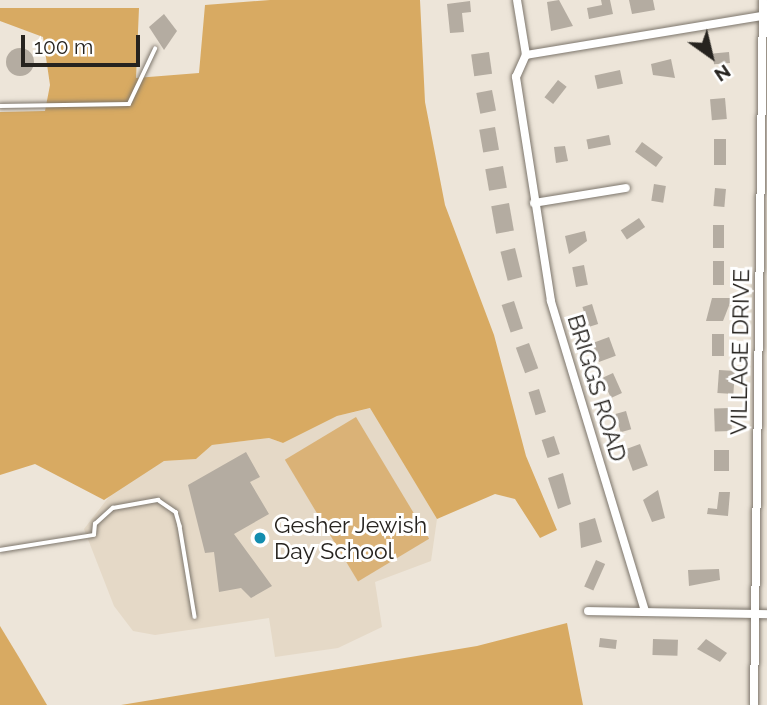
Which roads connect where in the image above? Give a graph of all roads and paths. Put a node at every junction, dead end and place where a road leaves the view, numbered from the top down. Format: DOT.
graph roads {
  1 [pos="517,0"];
  2 [pos="763,0"];
  3 [pos="765,16"];
  4 [pos="155,49"];
  5 [pos="526,55"];
  6 [pos="0,106"];
  7 [pos="626,188"];
  8 [pos="534,203"];
  9 [pos="763,386"];
  10 [pos="0,550"];
  11 [pos="587,611"];
  12 [pos="645,611"];
  13 [pos="755,614"];
  14 [pos="767,614"];
  15 [pos="195,617"];
  16 [pos="754,705"];
  1 -- 5 [label="street"];
  2 -- 3 [label="street, VILLAGE DRIVE"];
  3 -- 5 [label="street"];
  3 -- 9 [label="street, VILLAGE DRIVE"];
  4 -- 6 [label="lane"];
  5 -- 8 [label="street, BRIGGS ROAD"];
  7 -- 8 [label="street"];
  8 -- 12 [label="street, BRIGGS ROAD"];
  9 -- 13 [label="street, VILLAGE DRIVE"];
  10 -- 15 [label="lane"];
  11 -- 12 [label="street"];
  12 -- 13 [label="street"];
  13 -- 14 [label="street"];
  13 -- 16 [label="street, VILLAGE DRIVE"];
}
